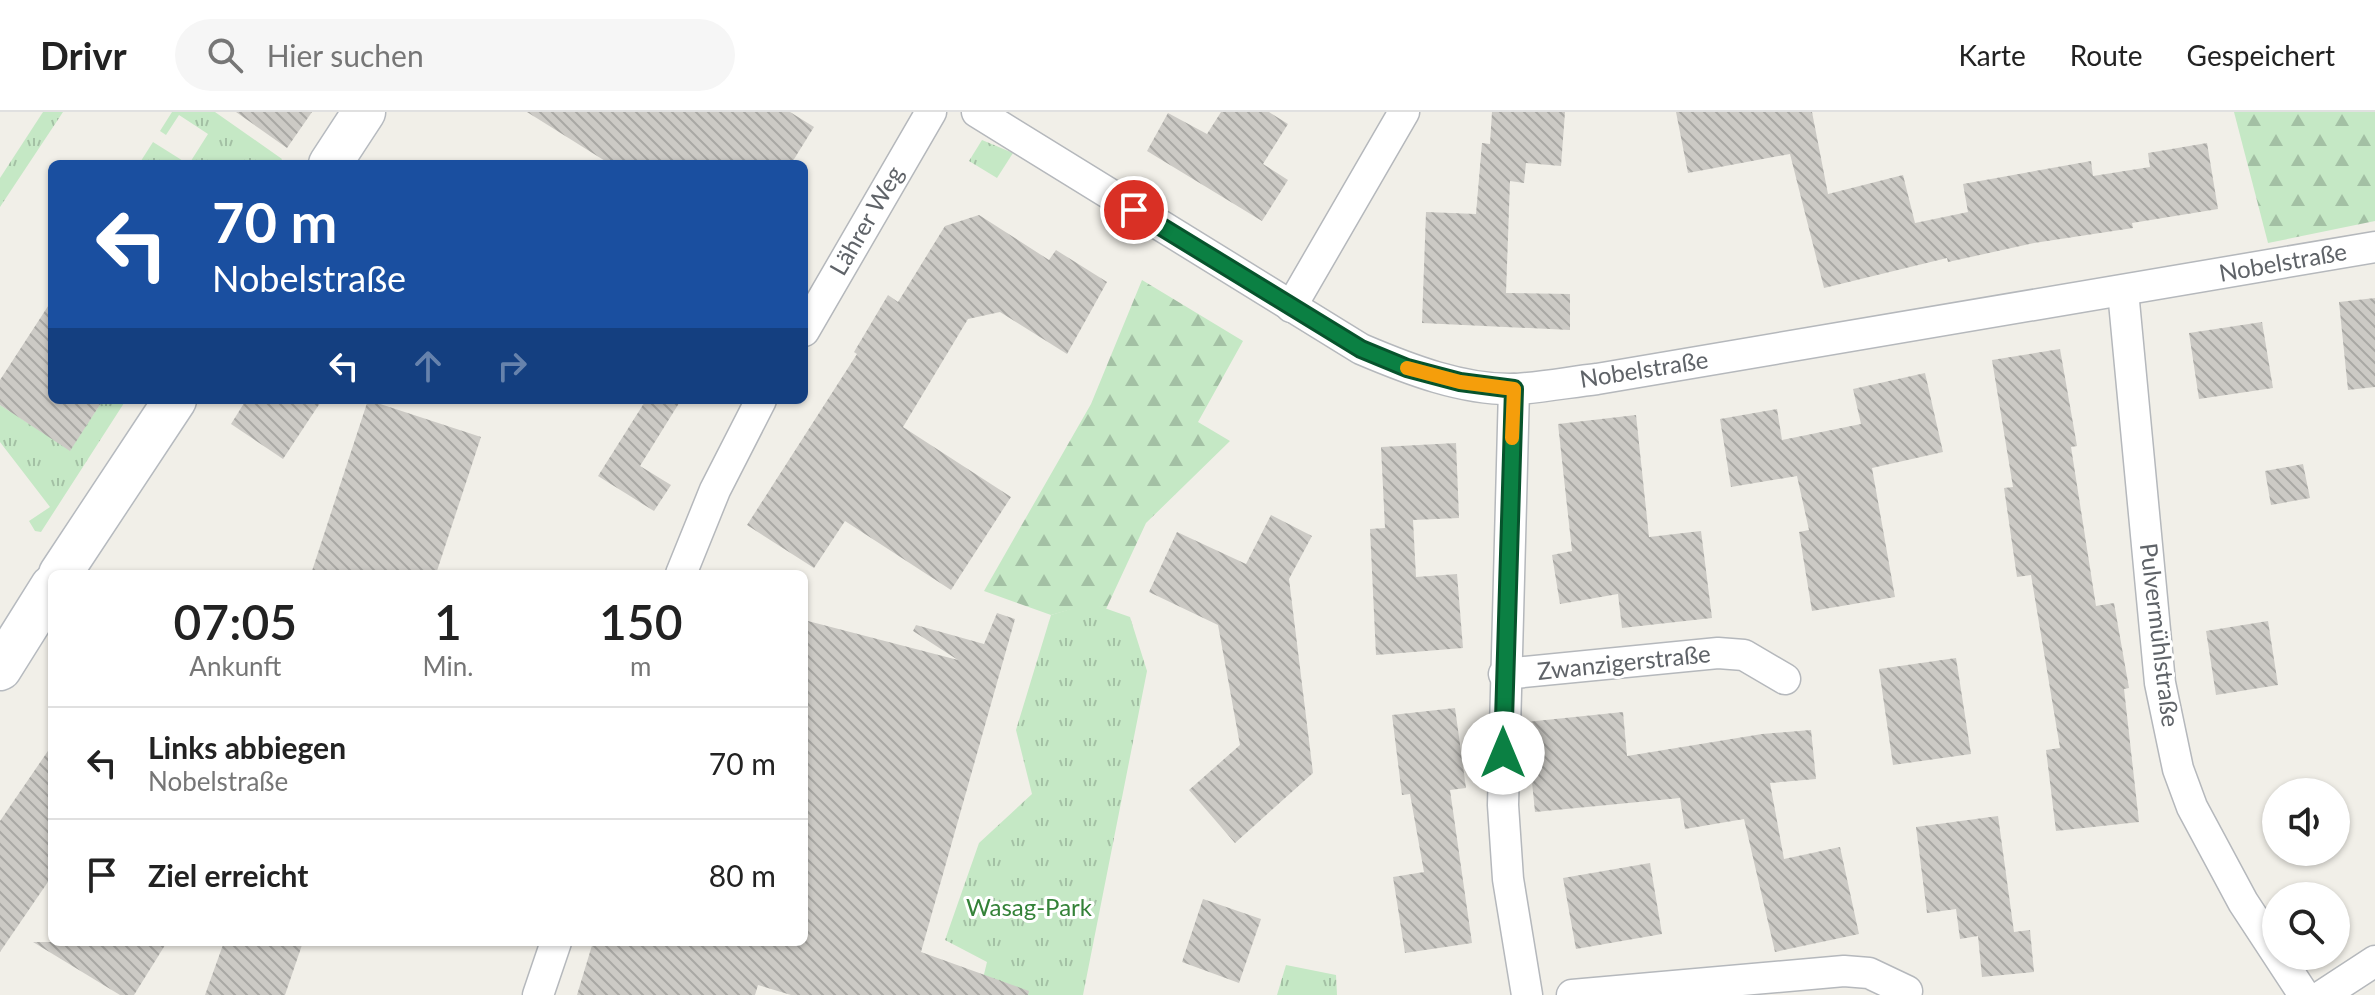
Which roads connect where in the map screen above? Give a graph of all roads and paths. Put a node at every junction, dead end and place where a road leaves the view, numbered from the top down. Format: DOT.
graph roads {
  1 [pos="364,112"];
  2 [pos="931,112"];
  3 [pos="977,112"];
  4 [pos="1404,112"];
  5 [pos="333,160"];
  6 [pos="2375,247"];
  7 [pos="2123,291"];
  8 [pos="1291,307"];
  9 [pos="808,324"];
  10 [pos="1514,389"];
  11 [pos="172,404"];
  12 [pos="759,404"];
  13 [pos="63,570"];
  14 [pos="683,570"];
  15 [pos="48,592"];
  16 [pos="0,669"];
  17 [pos="1504,674"];
  18 [pos="1785,679"];
  19 [pos="555,946"];
  20 [pos="2375,961"];
  21 [pos="1907,991"];
  22 [pos="538,995"];
  23 [pos="1527,995"];
  24 [pos="1572,995"];
  25 [pos="2304,995"];
  26 [pos="2323,995"];
  1 -- 5 [label="main road"];
  2 -- 9 [label="street, Lährer Weg"];
  3 -- 8 [label="street, Nobelstraße"];
  4 -- 8 [label="street"];
  6 -- 7 [label="street, Nobelstraße"];
  7 -- 10 [label="street, Nobelstraße"];
  7 -- 25 [label="street, Pulvermühlstraße"];
  8 -- 10 [label="street, Nobelstraße"];
  10 -- 17 [label="street, Zwanzigerstraße"];
  11 -- 13 [label="main road"];
  12 -- 14 [label="street"];
  15 -- 16 [label="main road"];
  17 -- 18 [label="street, Zwanzigerstraße"];
  17 -- 23 [label="street, Zwanzigerstraße"];
  19 -- 22 [label="street"];
  20 -- 26 [label="street"];
  21 -- 24 [label="street"];
}
